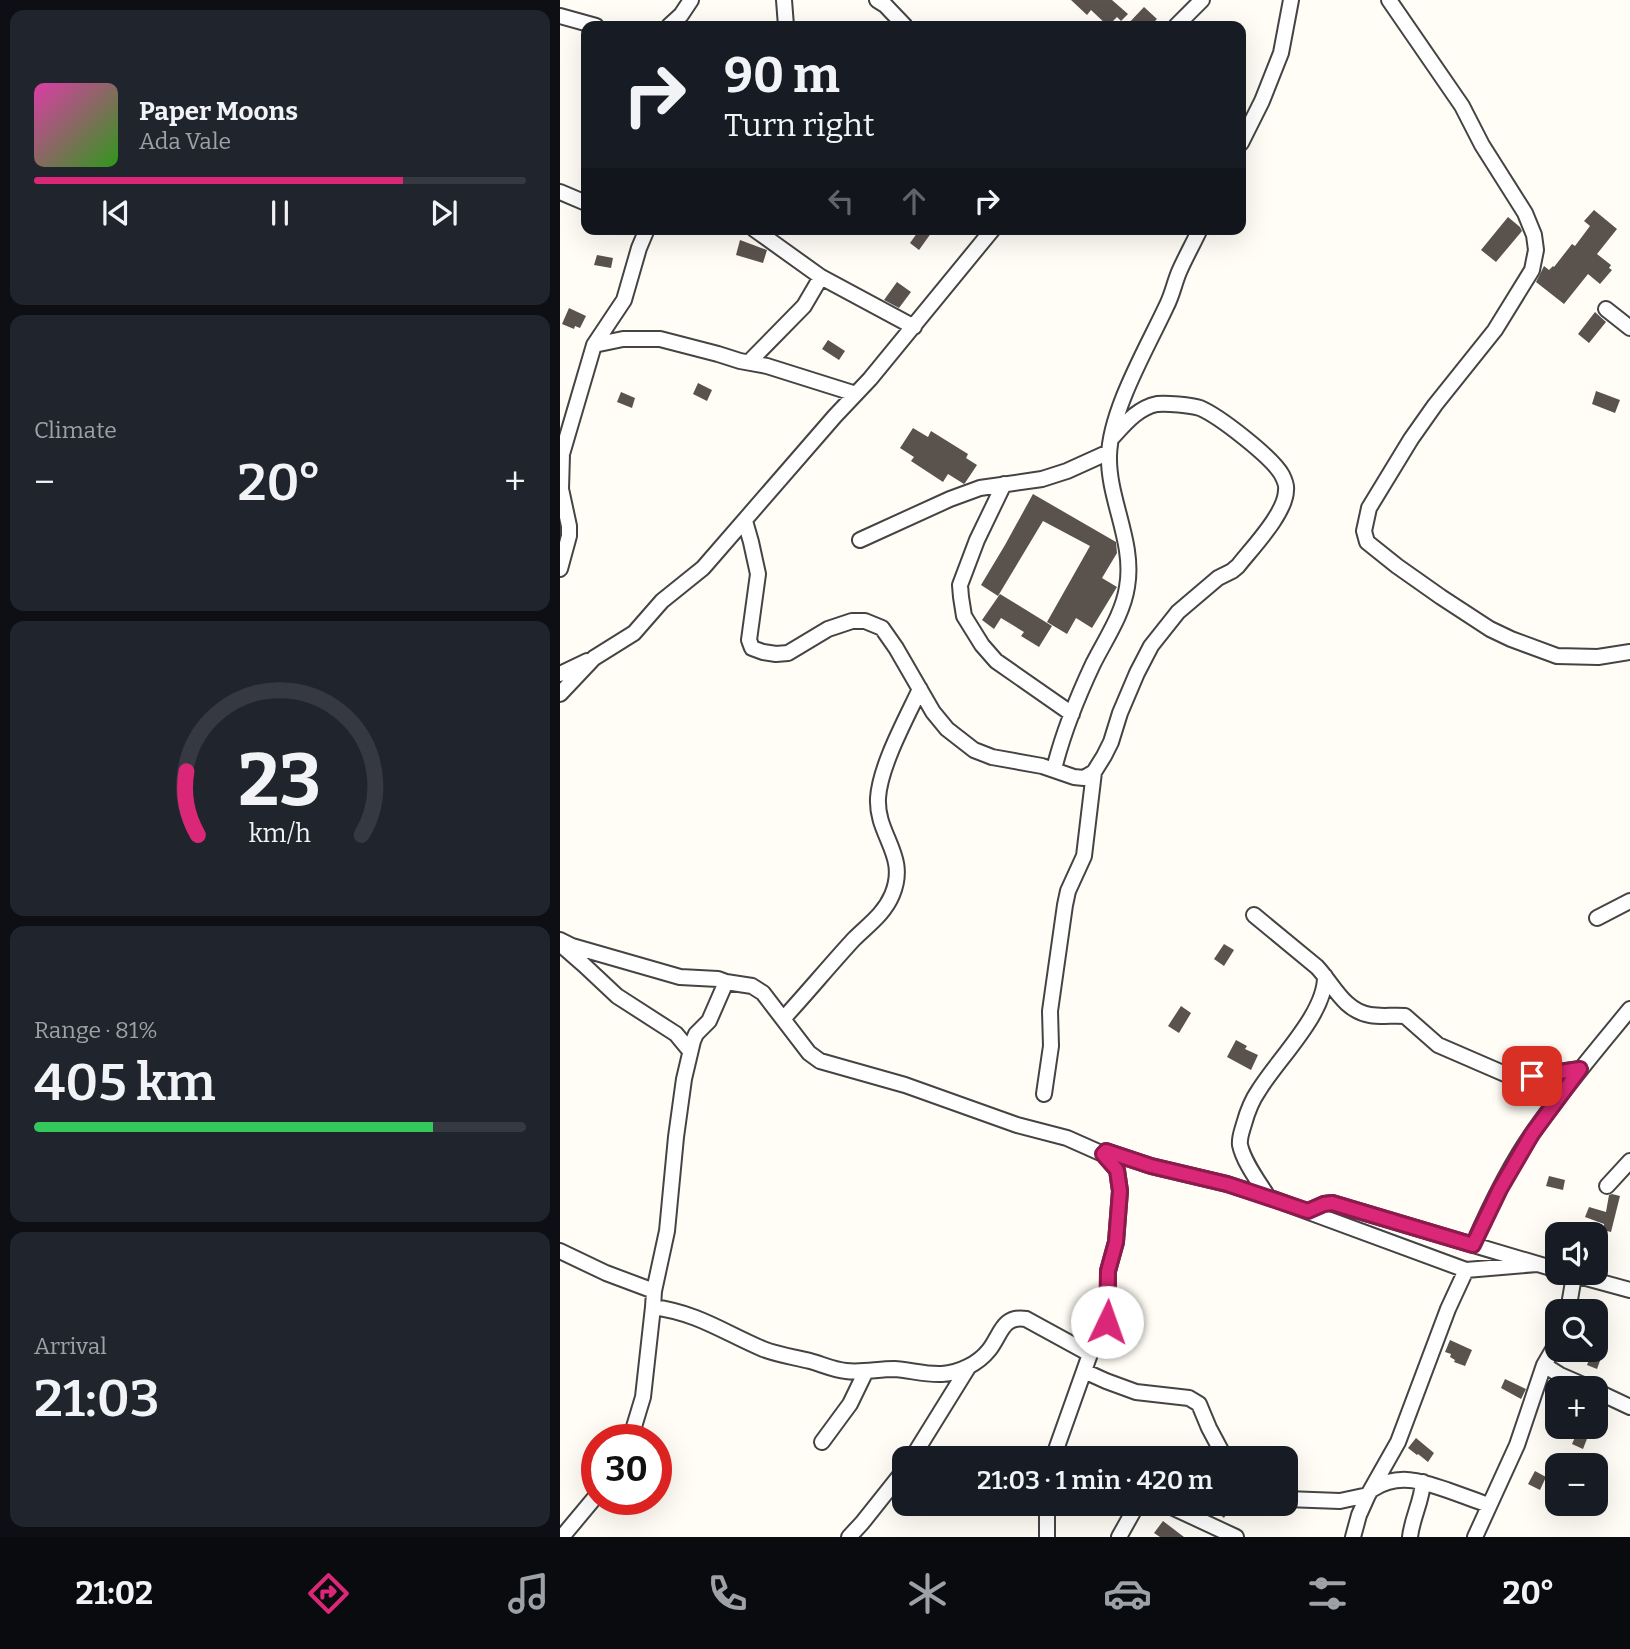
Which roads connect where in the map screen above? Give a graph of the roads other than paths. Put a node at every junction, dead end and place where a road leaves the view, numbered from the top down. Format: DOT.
graph roads {
  1 [pos="691,0"];
  2 [pos="784,0"];
  3 [pos="877,0"];
  4 [pos="1202,0"];
  5 [pos="1291,0"];
  6 [pos="1390,0"];
  7 [pos="560,16"];
  8 [pos="674,21"];
  9 [pos="786,21"];
  10 [pos="900,21"];
  11 [pos="1181,21"];
  12 [pos="581,22"];
  13 [pos="1246,132"];
  14 [pos="560,192"];
  15 [pos="581,201"];
  16 [pos="644,235"];
  17 [pos="762,235"];
  18 [pos="988,235"];
  19 [pos="1197,235"];
  20 [pos="821,278"];
  21 [pos="1606,309"];
  22 [pos="914,327"];
  23 [pos="1630,328"];
  24 [pos="594,345"];
  25 [pos="752,359"];
  26 [pos="856,394"];
  27 [pos="1110,446"];
  28 [pos="1004,484"];
  29 [pos="745,521"];
  30 [pos="860,540"];
  31 [pos="560,569"];
  32 [pos="1630,652"];
  33 [pos="594,658"];
  34 [pos="560,674"];
  35 [pos="920,689"];
  36 [pos="560,694"];
  37 [pos="1072,714"];
  38 [pos="1054,769"];
  39 [pos="1094,772"];
  40 [pos="1630,901"];
  41 [pos="1254,915"];
  42 [pos="1597,918"];
  43 [pos="560,942"];
  44 [pos="1325,976"];
  45 [pos="726,982"];
  46 [pos="1630,1009"];
  47 [pos="783,1019"];
  48 [pos="690,1051"];
  49 [pos="1580,1069"];
  50 [pos="1044,1094"];
  51 [pos="1103,1154"];
  52 [pos="1630,1161"];
  53 [pos="1607,1186"];
  54 [pos="1268,1197"];
  55 [pos="1308,1211"];
  56 [pos="1473,1245"];
  57 [pos="560,1251"];
  58 [pos="1537,1264"];
  59 [pos="1545,1266"];
  60 [pos="1466,1270"];
  61 [pos="1608,1284"];
  62 [pos="1630,1290"];
  63 [pos="654,1291"];
  64 [pos="653,1307"];
  65 [pos="1090,1354"];
  66 [pos="1546,1362"];
  67 [pos="1544,1365"];
  68 [pos="969,1366"];
  69 [pos="866,1371"];
  70 [pos="1084,1371"];
  71 [pos="1562,1376"];
  72 [pos="1608,1397"];
  73 [pos="1630,1408"];
  74 [pos="635,1424"];
  75 [pos="822,1441"];
  76 [pos="919,1446"];
  77 [pos="1061,1446"];
  78 [pos="1219,1446"];
  79 [pos="1423,1482"];
  80 [pos="892,1485"];
  81 [pos="1371,1492"];
  82 [pos="1298,1499"];
  83 [pos="1489,1505"];
  84 [pos="581,1514"];
  85 [pos="1047,1516"];
  86 [pos="1131,1516"];
  87 [pos="1191,1516"];
  88 [pos="562,1537"];
  89 [pos="849,1537"];
  90 [pos="1047,1537"];
  91 [pos="1119,1537"];
  92 [pos="1236,1537"];
  93 [pos="1353,1537"];
  94 [pos="1410,1537"];
  95 [pos="1475,1537"];
  1 -- 8 [label="street"];
  2 -- 9 [label="street"];
  3 -- 10 [label="street"];
  4 -- 11 [label="street"];
  5 -- 13 [label="street"];
  6 -- 32 [label="street"];
  7 -- 12 [label="street"];
  14 -- 15 [label="street"];
  16 -- 24 [label="street"];
  17 -- 20 [label="street"];
  18 -- 22 [label="street"];
  19 -- 27 [label="street"];
  20 -- 22 [label="street"];
  20 -- 25 [label="street"];
  21 -- 23 [label="street"];
  22 -- 26 [label="street"];
  24 -- 26 [label="street"];
  24 -- 31 [label="street"];
  26 -- 29 [label="street"];
  27 -- 28 [label="street"];
  27 -- 37 [label="street"];
  27 -- 39 [label="street"];
  28 -- 30 [label="street"];
  28 -- 37 [label="street"];
  29 -- 33 [label="street"];
  29 -- 35 [label="street"];
  33 -- 34 [label="street"];
  33 -- 36 [label="street"];
  35 -- 38 [label="street"];
  35 -- 47 [label="street"];
  37 -- 38 [label="street"];
  38 -- 39 [label="street"];
  39 -- 50 [label="street"];
  40 -- 42 [label="street"];
  41 -- 44 [label="street"];
  43 -- 45 [label="street"];
  43 -- 48 [label="street"];
  44 -- 49 [label="street"];
  44 -- 54 [label="street"];
  45 -- 47 [label="street"];
  45 -- 48 [label="street"];
  46 -- 49 [label="street"];
  47 -- 51 [label="street"];
  48 -- 63 [label="street"];
  49 -- 56 [label="street"];
  51 -- 54 [label="street"];
  51 -- 65 [label="street"];
  52 -- 53 [label="street"];
  54 -- 55 [label="street"];
  55 -- 56 [label="street"];
  55 -- 60 [label="street"];
  56 -- 58 [label="street"];
  57 -- 63 [label="street"];
  58 -- 59 [label="street"];
  58 -- 60 [label="street"];
  60 -- 81 [label="street"];
  61 -- 62 [label="street"];
  63 -- 64 [label="street"];
  64 -- 69 [label="street"];
  64 -- 74 [label="street"];
  65 -- 68 [label="street"];
  65 -- 70 [label="street"];
  66 -- 67 [label="street"];
  67 -- 71 [label="street"];
  67 -- 83 [label="street"];
  68 -- 69 [label="street"];
  68 -- 76 [label="street"];
  69 -- 75 [label="street"];
  70 -- 77 [label="street"];
  70 -- 78 [label="street"];
  72 -- 73 [label="street"];
  79 -- 81 [label="street"];
  79 -- 83 [label="street"];
  79 -- 94 [label="street"];
  80 -- 89 [label="street"];
  81 -- 82 [label="street"];
  81 -- 93 [label="street"];
  83 -- 95 [label="street"];
  84 -- 88 [label="street"];
  85 -- 90 [label="street"];
  86 -- 91 [label="street"];
  87 -- 92 [label="street"];
}
